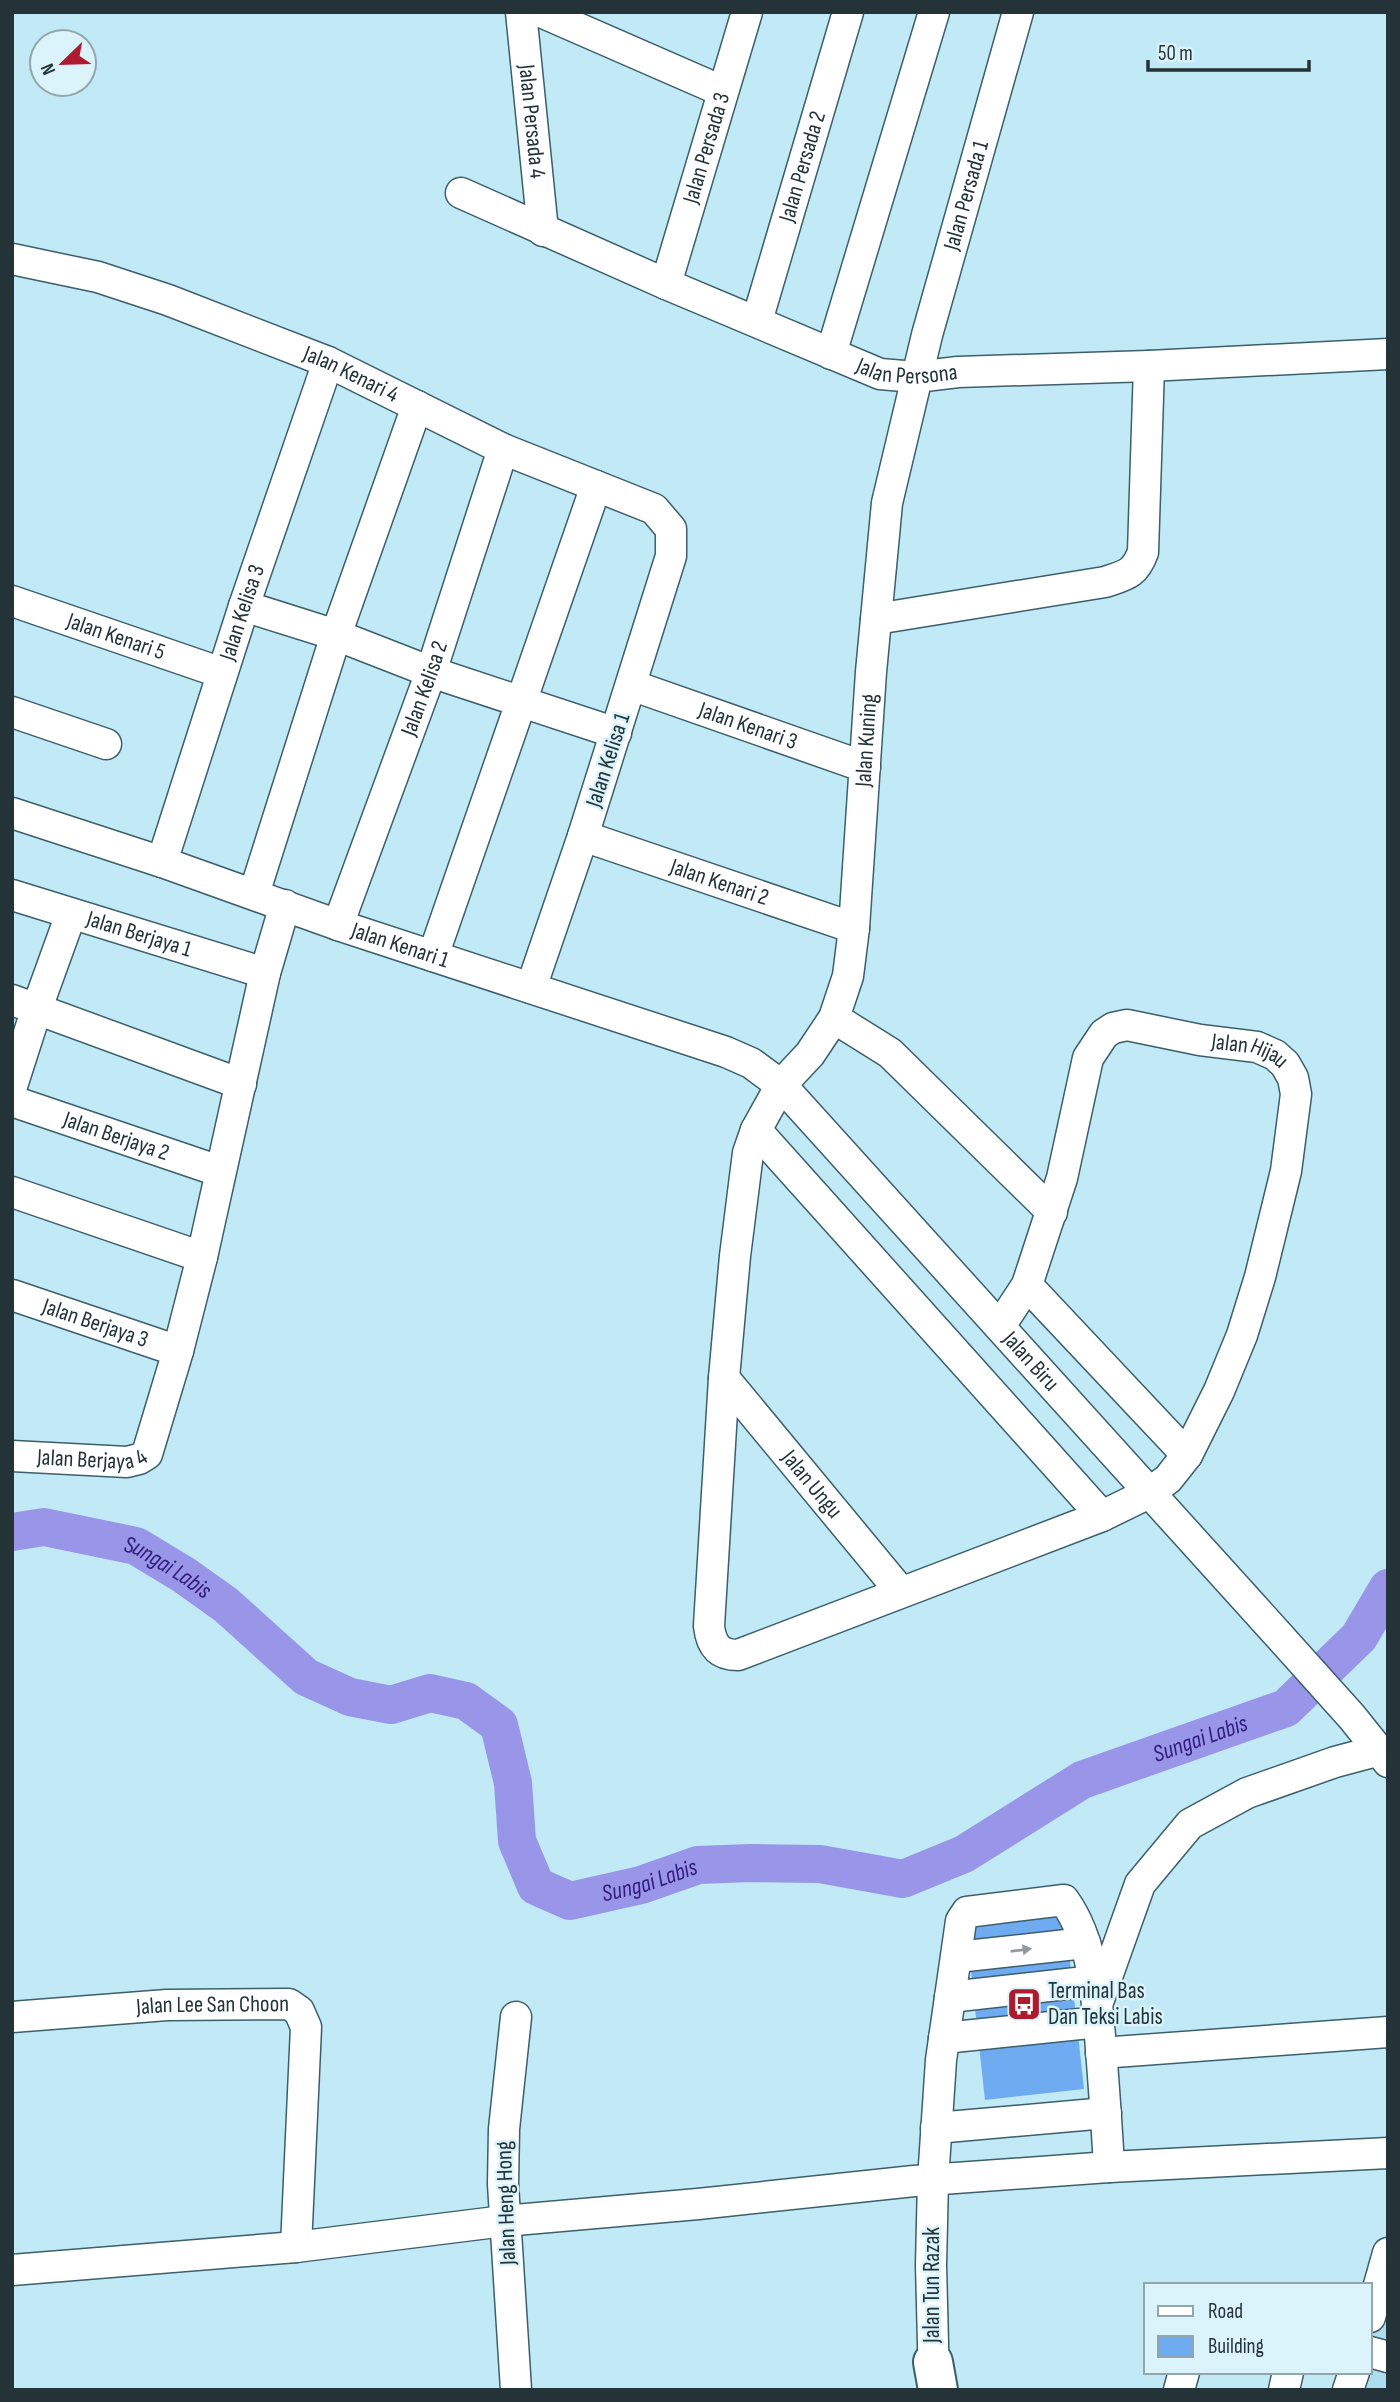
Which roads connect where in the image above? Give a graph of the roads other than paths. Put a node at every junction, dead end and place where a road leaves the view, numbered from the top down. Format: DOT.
graph roads {
  1 [pos="521,12"];
  2 [pos="541,12"];
  3 [pos="747,12"];
  4 [pos="848,12"];
  5 [pos="934,12"];
  6 [pos="1018,12"];
  7 [pos="722,91"];
  8 [pos="461,193"];
  9 [pos="543,231"];
  10 [pos="12,259"];
  11 [pos="666,284"];
  12 [pos="757,321"];
  13 [pos="831,354"];
  14 [pos="1388,354"];
  15 [pos="328,362"];
  16 [pos="1149,366"];
  17 [pos="916,377"];
  18 [pos="417,405"];
  19 [pos="503,449"];
  20 [pos="596,486"];
  21 [pos="671,529"];
  22 [pos="12,601"];
  23 [pos="244,606"];
  24 [pos="876,619"];
  25 [pos="337,635"];
  26 [pos="431,672"];
  27 [pos="222,673"];
  28 [pos="631,685"];
  29 [pos="523,701"];
  30 [pos="12,712"];
  31 [pos="616,733"];
  32 [pos="106,744"];
  33 [pos="865,767"];
  34 [pos="12,813"];
  35 [pos="583,836"];
  36 [pos="162,862"];
  37 [pos="254,894"];
  38 [pos="12,895"];
  39 [pos="285,905"];
  40 [pos="71,914"];
  41 [pos="338,925"];
  42 [pos="854,928"];
  43 [pos="433,956"];
  44 [pos="265,973"];
  45 [pos="531,988"];
  46 [pos="24,1004"];
  47 [pos="834,1018"];
  48 [pos="241,1084"];
  49 [pos="781,1085"];
  50 [pos="12,1086"];
  51 [pos="12,1101"];
  52 [pos="756,1130"];
  53 [pos="219,1171"];
  54 [pos="12,1192"];
  55 [pos="1052,1212"];
  56 [pos="202,1257"];
  57 [pos="1027,1284"];
  58 [pos="12,1296"];
  59 [pos="1000,1326"];
  60 [pos="178,1351"];
  61 [pos="724,1378"];
  62 [pos="1187,1455"];
  63 [pos="12,1457"];
  64 [pos="1149,1493"];
  65 [pos="1102,1516"];
  66 [pos="901,1592"];
  67 [pos="1384,1756"];
  68 [pos="1085,1943"];
  69 [pos="957,1958"];
  70 [pos="1097,2002"];
  71 [pos="12,2017"];
  72 [pos="516,2017"];
  73 [pos="947,2017"];
  74 [pos="1388,2032"];
  75 [pos="1101,2053"];
  76 [pos="1107,2113"];
  77 [pos="936,2128"];
  78 [pos="1388,2153"];
  79 [pos="1110,2167"];
  80 [pos="924,2180"];
  81 [pos="504,2221"];
  82 [pos="296,2247"];
  83 [pos="1386,2264"];
  84 [pos="12,2270"];
  85 [pos="1372,2307"];
  86 [pos="931,2383"];
  87 [pos="516,2390"];
  1 -- 9 [label="street, Jalan Persada 4"];
  2 -- 7 [label="street"];
  3 -- 7 [label="street, Jalan Persada 3"];
  4 -- 12 [label="street, Jalan Persada 2"];
  5 -- 13 [label="street"];
  6 -- 17 [label="street, Jalan Persada 1"];
  7 -- 11 [label="street, Jalan Persada 3"];
  8 -- 9 [label="street, Jalan Persona"];
  9 -- 11 [label="street, Jalan Persona"];
  10 -- 15 [label="street, Jalan Kenari 4"];
  11 -- 12 [label="street, Jalan Persona"];
  12 -- 13 [label="street, Jalan Persona"];
  13 -- 17 [label="street, Jalan Persona"];
  14 -- 16 [label="street, Jalan Persona"];
  15 -- 18 [label="street, Jalan Kenari 4"];
  15 -- 23 [label="street, Jalan Kelisa 3"];
  16 -- 17 [label="street, Jalan Persona"];
  16 -- 24 [label="street"];
  17 -- 24 [label="street, Jalan Kuning"];
  18 -- 19 [label="street, Jalan Kenari 4"];
  18 -- 25 [label="street"];
  19 -- 20 [label="street, Jalan Kenari 4"];
  19 -- 26 [label="street, Jalan Kelisa 2"];
  20 -- 21 [label="street, Jalan Kenari 4"];
  20 -- 29 [label="street"];
  21 -- 28 [label="street, Jalan Kelisa 1"];
  22 -- 27 [label="street, Jalan Kenari 5"];
  23 -- 25 [label="street"];
  23 -- 27 [label="street, Jalan Kelisa 3"];
  24 -- 33 [label="street, Jalan Kuning"];
  25 -- 26 [label="street"];
  25 -- 37 [label="street"];
  26 -- 29 [label="street"];
  26 -- 41 [label="street, Jalan Kelisa 2"];
  27 -- 36 [label="street, Jalan Kelisa 3"];
  28 -- 31 [label="street, Jalan Kelisa 1"];
  28 -- 33 [label="street, Jalan Kenari 3"];
  29 -- 31 [label="street"];
  29 -- 43 [label="street"];
  30 -- 32 [label="street"];
  31 -- 35 [label="street, Jalan Kelisa 1"];
  33 -- 42 [label="street, Jalan Kuning"];
  34 -- 36 [label="street, Jalan Kenari 1"];
  35 -- 42 [label="street, Jalan Kenari 2"];
  35 -- 45 [label="street, Jalan Kelisa 1"];
  36 -- 37 [label="street, Jalan Kenari 1"];
  37 -- 39 [label="street, Jalan Kenari 1"];
  38 -- 40 [label="street, Jalan Berjaya 1"];
  39 -- 41 [label="street, Jalan Kenari 1"];
  39 -- 44 [label="street"];
  40 -- 44 [label="street, Jalan Berjaya 1"];
  40 -- 46 [label="street"];
  41 -- 43 [label="street, Jalan Kenari 1"];
  42 -- 47 [label="street, Jalan Kuning"];
  43 -- 45 [label="street, Jalan Kenari 1"];
  44 -- 48 [label="street"];
  45 -- 49 [label="street, Jalan Kenari 1"];
  46 -- 48 [label="street"];
  46 -- 50 [label="street"];
  47 -- 49 [label="street, Jalan Kuning"];
  47 -- 55 [label="street"];
  48 -- 53 [label="street"];
  49 -- 52 [label="street, Jalan Kuning"];
  49 -- 59 [label="street, Jalan Biru"];
  51 -- 53 [label="street, Jalan Berjaya 2"];
  52 -- 61 [label="street, Jalan Kuning"];
  52 -- 65 [label="street"];
  53 -- 56 [label="street"];
  54 -- 56 [label="street"];
  55 -- 57 [label="street, Jalan Hijau"];
  55 -- 62 [label="street, Jalan Hijau"];
  56 -- 60 [label="street"];
  57 -- 59 [label="street, Jalan Hijau"];
  57 -- 62 [label="street"];
  58 -- 60 [label="street, Jalan Berjaya 3"];
  59 -- 64 [label="street, Jalan Biru"];
  60 -- 63 [label="street, Jalan Berjaya 4"];
  61 -- 66 [label="street, Jalan Ungu"];
  61 -- 66 [label="street, Jalan Hijau"];
  62 -- 64 [label="street, Jalan Hijau"];
  64 -- 65 [label="street, Jalan Hijau"];
  64 -- 67 [label="street, Jalan Biru"];
  65 -- 66 [label="street, Jalan Hijau"];
  67 -- 70 [label="street"];
  69 -- 68 [label="street, one-way"];
  68 -- 69 [label="street, Jalan Tun Razak"];
  68 -- 70 [label="street"];
  69 -- 73 [label="street, Jalan Tun Razak"];
  70 -- 73 [label="street"];
  70 -- 75 [label="street"];
  71 -- 82 [label="street, Jalan Lee San Choon"];
  72 -- 81 [label="street, Jalan Heng Hong"];
  73 -- 77 [label="street, Jalan Tun Razak"];
  74 -- 75 [label="street"];
  75 -- 76 [label="street"];
  76 -- 77 [label="street"];
  76 -- 79 [label="street"];
  77 -- 80 [label="street, Jalan Tun Razak"];
  78 -- 79 [label="street"];
  79 -- 80 [label="street"];
  80 -- 81 [label="street"];
  80 -- 86 [label="street, Jalan Tun Razak"];
  81 -- 82 [label="street"];
  81 -- 87 [label="street, Jalan Heng Hong"];
  82 -- 84 [label="street"];
  83 -- 85 [label="street"];
}
